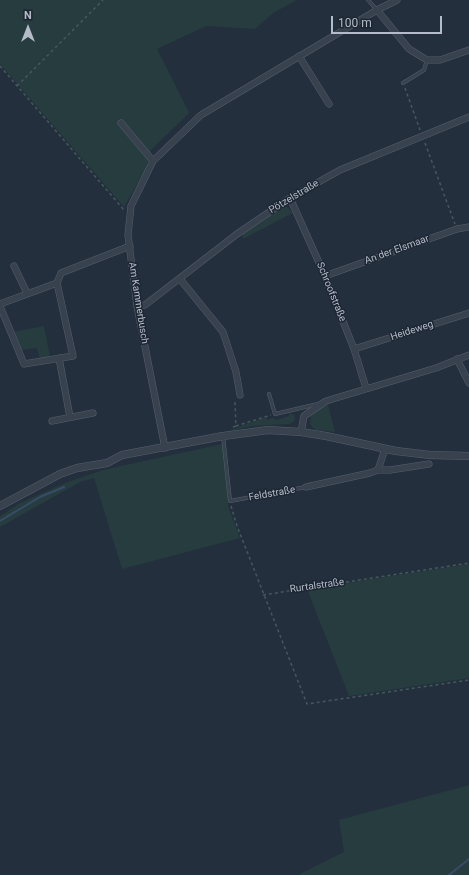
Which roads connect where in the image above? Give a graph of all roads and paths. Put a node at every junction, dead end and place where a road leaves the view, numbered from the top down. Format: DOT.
graph roads {
  1 [pos="103,0"];
  2 [pos="368,0"];
  3 [pos="397,0"];
  4 [pos="377,10"];
  5 [pos="469,50"];
  6 [pos="299,56"];
  7 [pos="427,60"];
  8 [pos="0,66"];
  9 [pos="403,83"];
  10 [pos="17,86"];
  11 [pos="329,104"];
  12 [pos="469,117"];
  13 [pos="121,123"];
  14 [pos="423,136"];
  15 [pos="153,161"];
  16 [pos="290,198"];
  17 [pos="130,212"];
  18 [pos="469,227"];
  19 [pos="457,229"];
  20 [pos="130,246"];
  21 [pos="14,266"];
  22 [pos="325,276"];
  23 [pos="180,279"];
  24 [pos="57,283"];
  25 [pos="27,293"];
  26 [pos="0,305"];
  27 [pos="137,306"];
  28 [pos="469,313"];
  29 [pos="354,349"];
  30 [pos="469,355"];
  31 [pos="59,358"];
  32 [pos="457,359"];
  33 [pos="469,383"];
  34 [pos="366,388"];
  35 [pos="268,394"];
  36 [pos="240,395"];
  37 [pos="320,403"];
  38 [pos="93,413"];
  39 [pos="275,414"];
  40 [pos="70,417"];
  41 [pos="52,421"];
  42 [pos="236,426"];
  43 [pos="230,428"];
  44 [pos="301,432"];
  45 [pos="222,436"];
  46 [pos="165,448"];
  47 [pos="385,449"];
  48 [pos="469,456"];
  49 [pos="428,464"];
  50 [pos="378,470"];
  51 [pos="306,487"];
  52 [pos="230,501"];
  53 [pos="0,506"];
  54 [pos="469,563"];
  55 [pos="264,595"];
  56 [pos="469,680"];
  1 -- 10 [label="path"];
  2 -- 4 [label="lane"];
  3 -- 4 [label="street, Am Kammerbusch"];
  4 -- 6 [label="street, Am Kammerbusch"];
  4 -- 7 [label="street"];
  5 -- 7 [label="street"];
  6 -- 11 [label="street"];
  6 -- 15 [label="street, Am Kammerbusch"];
  7 -- 9 [label="lane"];
  8 -- 10 [label="path"];
  9 -- 14 [label="path"];
  10 -- 17 [label="path"];
  12 -- 14 [label="street, Pötzelstraße"];
  13 -- 15 [label="street"];
  14 -- 16 [label="street, Pötzelstraße"];
  14 -- 19 [label="path"];
  15 -- 17 [label="street, Am Kammerbusch"];
  16 -- 22 [label="street, Schroofstraße"];
  16 -- 23 [label="street, Pötzelstraße"];
  17 -- 20 [label="street, Am Kammerbusch"];
  18 -- 19 [label="street, An der Elsmaar"];
  19 -- 22 [label="street, An der Elsmaar"];
  20 -- 24 [label="street"];
  20 -- 27 [label="street, Am Kammerbusch"];
  21 -- 25 [label="street"];
  22 -- 29 [label="street, Schroofstraße"];
  23 -- 27 [label="street, Pötzelstraße"];
  23 -- 36 [label="street"];
  24 -- 25 [label="street"];
  24 -- 31 [label="street"];
  25 -- 26 [label="street"];
  26 -- 31 [label="street"];
  27 -- 46 [label="street, Am Kammerbusch"];
  28 -- 29 [label="street, Heideweg"];
  29 -- 34 [label="street, Schroofstraße"];
  30 -- 32 [label="street"];
  31 -- 40 [label="street"];
  32 -- 33 [label="street"];
  32 -- 34 [label="street"];
  34 -- 37 [label="street"];
  35 -- 39 [label="lane"];
  36 -- 42 [label="path"];
  37 -- 39 [label="lane"];
  37 -- 44 [label="street"];
  38 -- 40 [label="street"];
  39 -- 42 [label="path"];
  40 -- 41 [label="street"];
  42 -- 43 [label="path"];
  44 -- 45 [label="street"];
  44 -- 47 [label="street"];
  45 -- 46 [label="street"];
  45 -- 52 [label="lane"];
  46 -- 53 [label="street"];
  47 -- 48 [label="street"];
  47 -- 50 [label="street"];
  49 -- 50 [label="street, Feldstraße"];
  50 -- 51 [label="street, Feldstraße"];
  51 -- 52 [label="lane, Feldstraße"];
  52 -- 55 [label="path"];
  54 -- 55 [label="path, Rurtalstraße"];
  55 -- 56 [label="path"];
}
